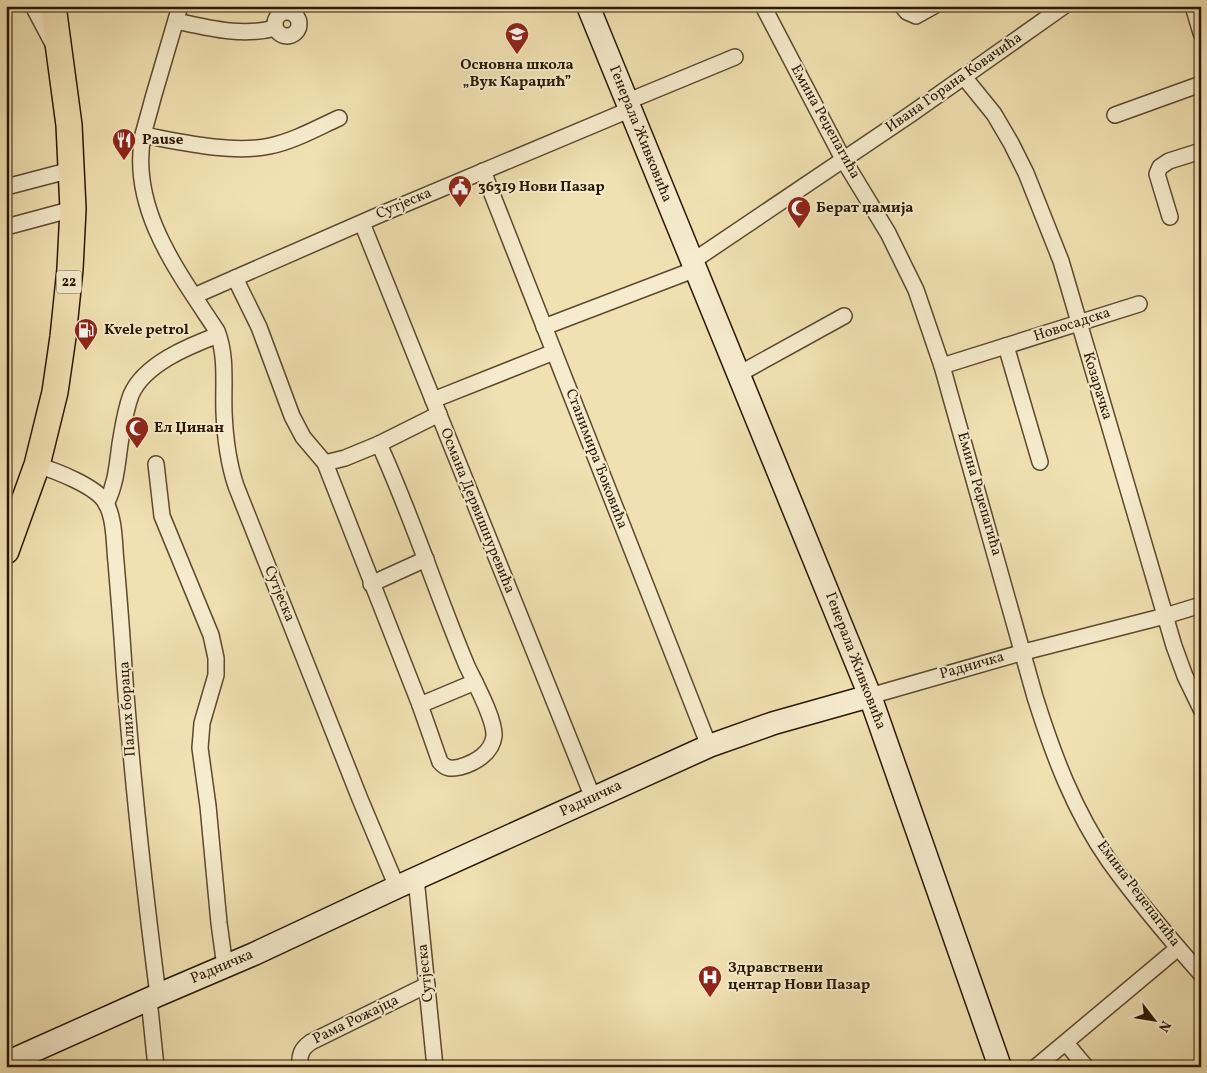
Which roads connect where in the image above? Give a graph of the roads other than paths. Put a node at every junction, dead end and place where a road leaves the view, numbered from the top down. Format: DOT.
graph roads {
  1 [pos="33,6"];
  2 [pos="53,6"];
  3 [pos="588,6"];
  4 [pos="763,6"];
  5 [pos="902,6"];
  6 [pos="934,6"];
  7 [pos="1064,6"];
  8 [pos="1193,6"];
  9 [pos="178,13"];
  10 [pos="276,28"];
  11 [pos="1201,33"];
  12 [pos="735,58"];
  13 [pos="61,59"];
  14 [pos="964,77"];
  15 [pos="1201,84"];
  16 [pos="628,106"];
  17 [pos="1115,115"];
  18 [pos="338,118"];
  19 [pos="143,135"];
  20 [pos="1201,151"];
  21 [pos="843,159"];
  22 [pos="70,170"];
  23 [pos="484,171"];
  24 [pos="6,188"];
  25 [pos="73,209"];
  26 [pos="1170,217"];
  27 [pos="362,223"];
  28 [pos="6,227"];
  29 [pos="695,265"];
  30 [pos="235,278"];
  31 [pos="194,296"];
  32 [pos="1139,304"];
  33 [pos="844,316"];
  34 [pos="1078,323"];
  35 [pos="544,327"];
  36 [pos="218,335"];
  37 [pos="1006,346"];
  38 [pos="554,352"];
  39 [pos="942,366"];
  40 [pos="739,374"];
  41 [pos="433,400"];
  42 [pos="439,414"];
  43 [pos="380,446"];
  44 [pos="1040,462"];
  45 [pos="325,463"];
  46 [pos="156,464"];
  47 [pos="37,465"];
  48 [pos="106,504"];
  49 [pos="6,551"];
  50 [pos="426,559"];
  51 [pos="371,584"];
  52 [pos="1201,605"];
  53 [pos="1165,616"];
  54 [pos="1024,652"];
  55 [pos="475,682"];
  56 [pos="870,696"];
  57 [pos="420,705"];
  58 [pos="1201,709"];
  59 [pos="709,746"];
  60 [pos="593,798"];
  61 [pos="407,883"];
  62 [pos="1178,948"];
  63 [pos="225,967"];
  64 [pos="1201,974"];
  65 [pos="427,985"];
  66 [pos="154,997"];
  67 [pos="1066,1043"];
  68 [pos="6,1064"];
  69 [pos="156,1067"];
  70 [pos="300,1067"];
  71 [pos="435,1067"];
  72 [pos="1000,1067"];
  73 [pos="1036,1067"];
  74 [pos="1086,1067"];
  1 -- 13 [label="street"];
  2 -- 13 [label="main road, 22"];
  3 -- 16 [label="street, Генерала Живковића"];
  4 -- 21 [label="street, Емина Реџепагића"];
  5 -- 6 [label="street"];
  7 -- 14 [label="street, Ивана Горана Ковачића"];
  8 -- 11 [label="street"];
  9 -- 10 [label="street, Сутјеска"];
  9 -- 19 [label="street, Сутјеска"];
  12 -- 16 [label="street, Сутјеска"];
  13 -- 22 [label="main road, 22"];
  14 -- 21 [label="street, Ивана Горана Ковачића"];
  14 -- 34 [label="street, Козарачка"];
  15 -- 17 [label="street"];
  16 -- 23 [label="street, Сутјеска"];
  16 -- 29 [label="street, Генерала Живковића"];
  18 -- 19 [label="street"];
  19 -- 31 [label="street, Сутјеска"];
  20 -- 26 [label="street"];
  21 -- 29 [label="street"];
  21 -- 39 [label="street, Емина Реџепагића"];
  22 -- 24 [label="street"];
  22 -- 25 [label="main road, 22"];
  23 -- 27 [label="street, Сутјеска"];
  23 -- 35 [label="street, Станимира Ђоковића"];
  25 -- 28 [label="street"];
  25 -- 47 [label="main road, 22"];
  27 -- 30 [label="street, Сутјеска"];
  27 -- 41 [label="street, Османа Дервишнуревића"];
  29 -- 35 [label="street"];
  29 -- 40 [label="street, Генерала Живковића"];
  30 -- 31 [label="street, Сутјеска"];
  30 -- 45 [label="street"];
  31 -- 36 [label="street, Сутјеска"];
  32 -- 34 [label="street, Новосадска"];
  33 -- 40 [label="street"];
  34 -- 37 [label="street, Новосадска"];
  34 -- 53 [label="street, Козарачка"];
  35 -- 38 [label="street, Станимира Ђоковића"];
  36 -- 48 [label="street"];
  36 -- 61 [label="street, Сутјеска"];
  37 -- 39 [label="street, Новосадска"];
  37 -- 44 [label="street"];
  38 -- 41 [label="street"];
  38 -- 59 [label="street, Станимира Ђоковића"];
  39 -- 54 [label="street, Емина Реџепагића"];
  40 -- 56 [label="street, Генерала Живковића"];
  41 -- 42 [label="street, Османа Дервишнуревића"];
  42 -- 43 [label="street"];
  42 -- 60 [label="street, Османа Дервишнуревића"];
  43 -- 45 [label="street"];
  43 -- 50 [label="street"];
  45 -- 51 [label="street"];
  46 -- 63 [label="street"];
  47 -- 48 [label="street"];
  47 -- 49 [label="main road, 22"];
  48 -- 66 [label="street, Палих бораца"];
  50 -- 51 [label="street"];
  50 -- 55 [label="street"];
  51 -- 57 [label="street"];
  52 -- 53 [label="street, Радничка"];
  53 -- 54 [label="street, Радничка"];
  53 -- 58 [label="street, Козарачка"];
  54 -- 56 [label="street, Радничка"];
  54 -- 62 [label="street, Емина Реџепагића"];
  55 -- 57 [label="street"];
  55 -- 57 [label="street"];
  56 -- 59 [label="street, Радничка"];
  56 -- 72 [label="street, Генерала Живковића"];
  59 -- 60 [label="street, Радничка"];
  60 -- 61 [label="street, Радничка"];
  61 -- 63 [label="street, Радничка"];
  61 -- 65 [label="street, Сутјеска"];
  62 -- 64 [label="street, Емина Реџепагића"];
  62 -- 67 [label="street"];
  63 -- 66 [label="street, Радничка"];
  65 -- 70 [label="street, Рама Рожајца"];
  65 -- 71 [label="street, Сутјеска"];
  66 -- 68 [label="street, Радничка"];
  66 -- 69 [label="street, Палих бораца"];
  67 -- 73 [label="street"];
  67 -- 74 [label="street"];
}
